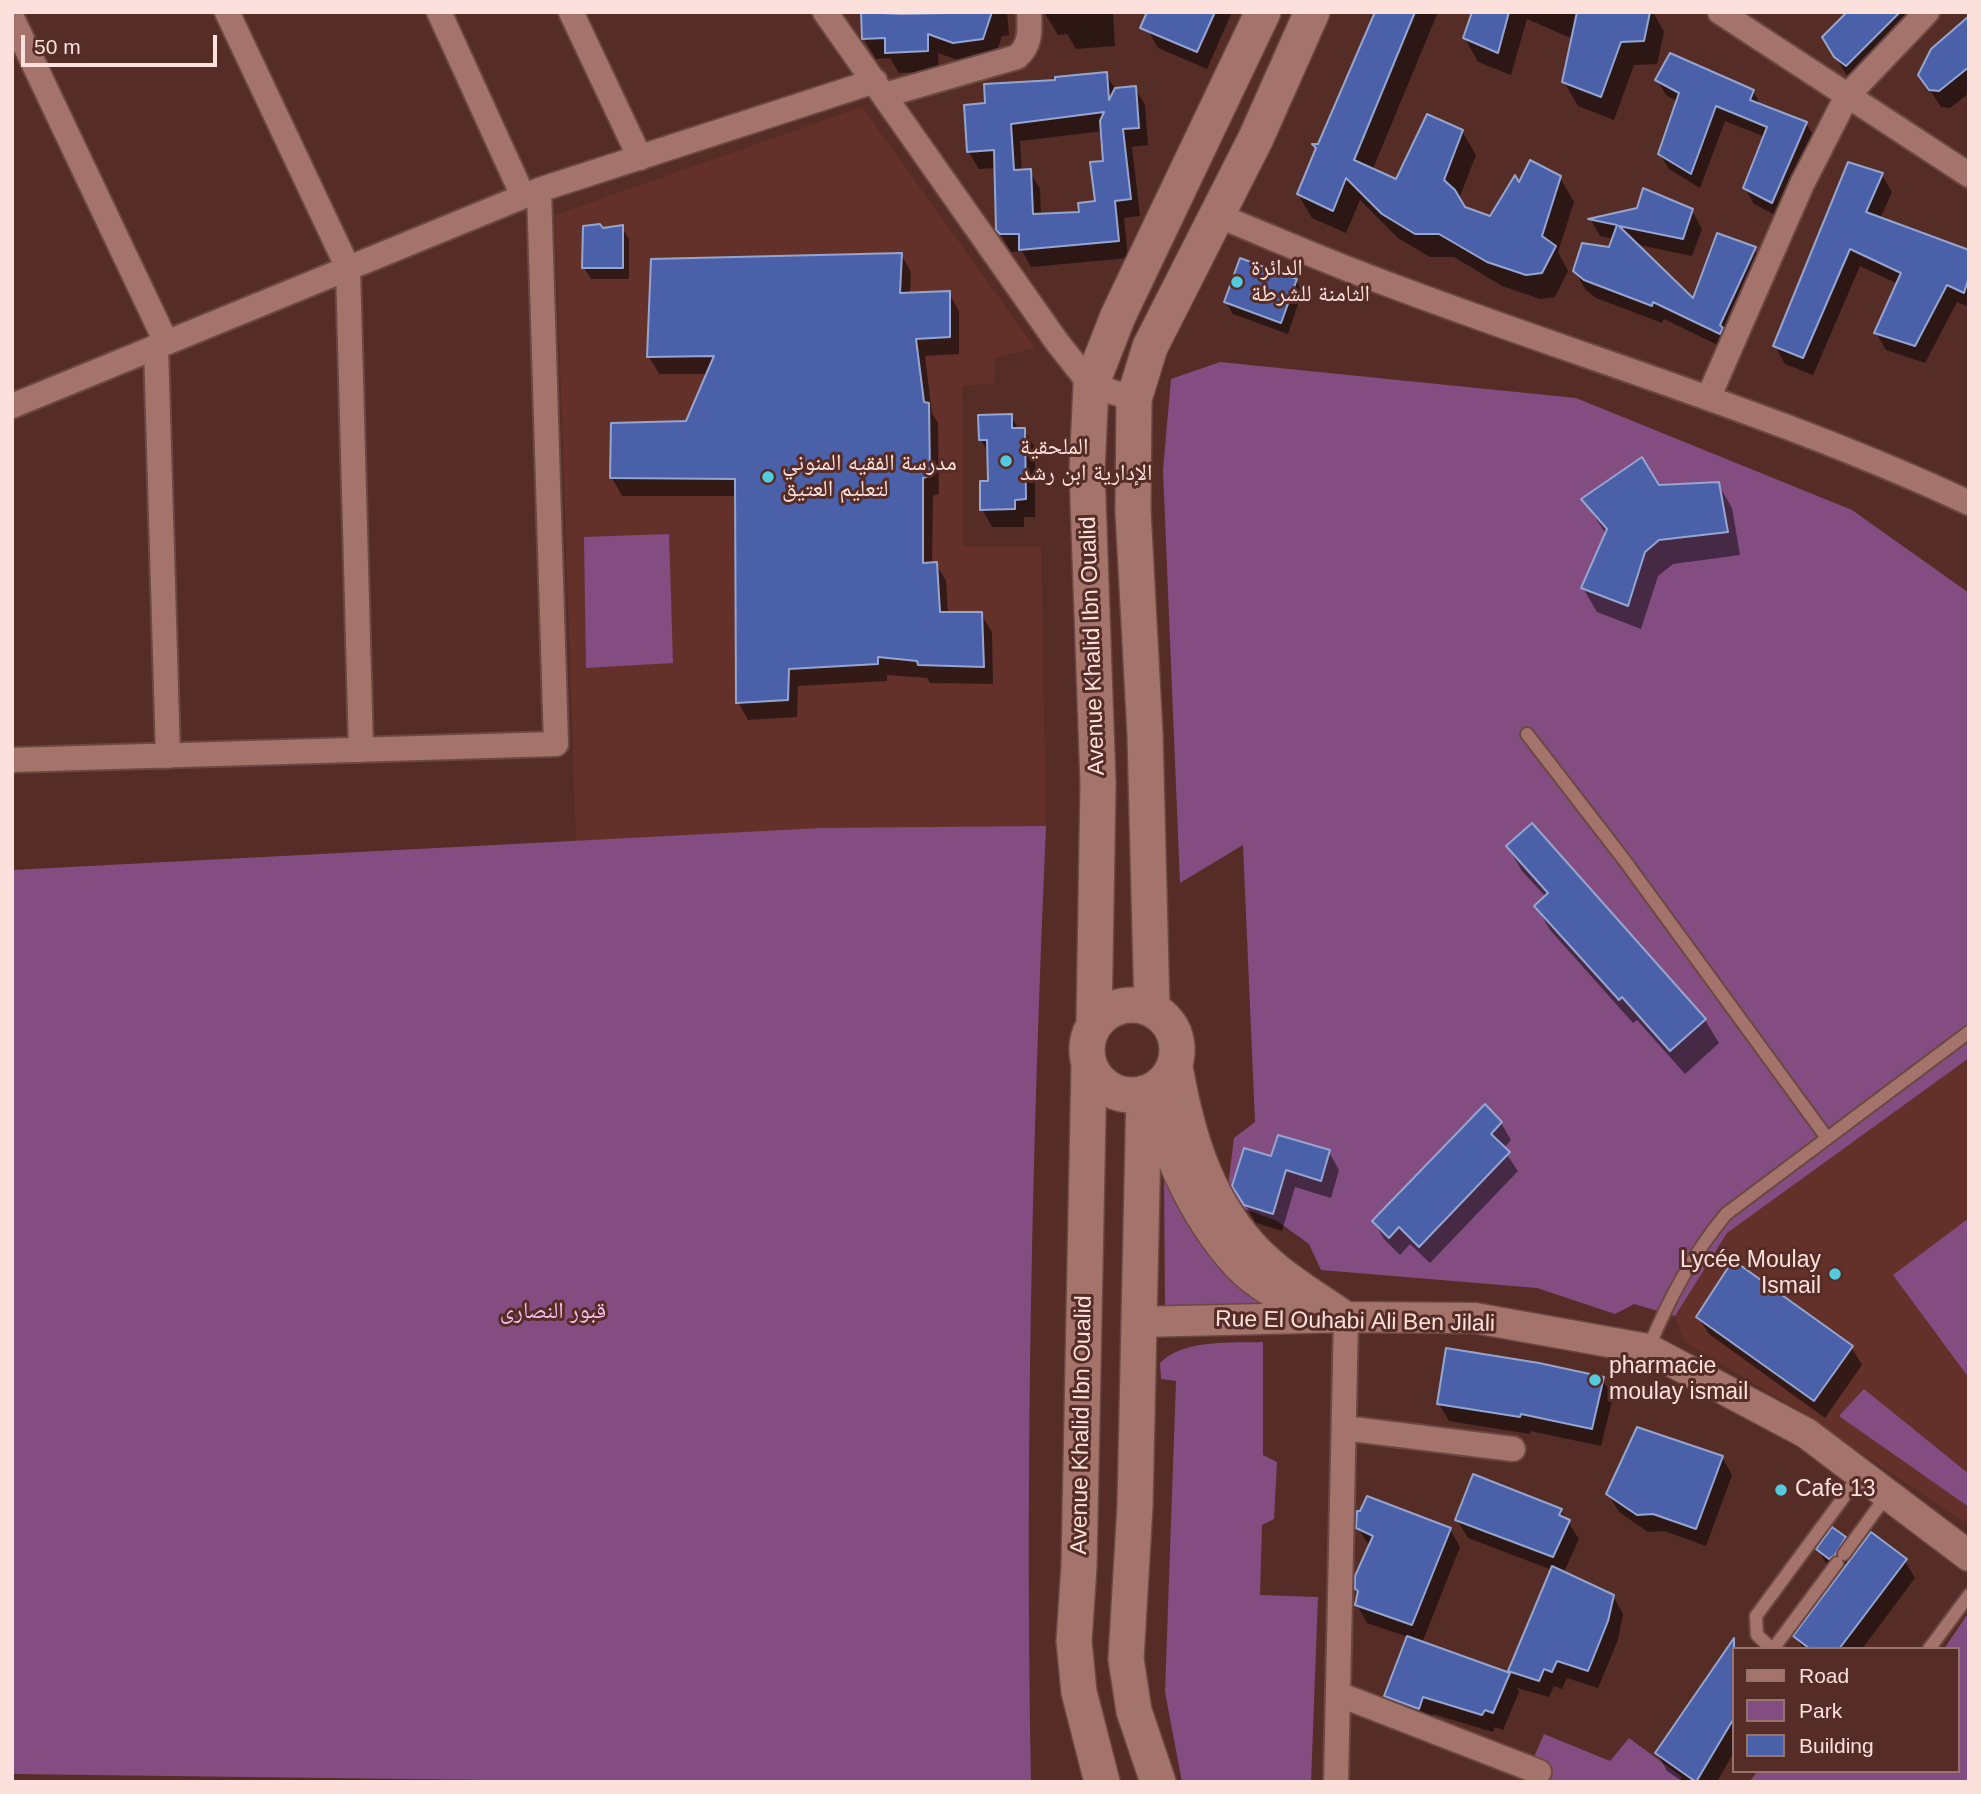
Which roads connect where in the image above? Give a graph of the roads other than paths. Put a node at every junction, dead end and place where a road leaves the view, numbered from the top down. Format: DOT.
graph roads {
  1 [pos="227,12"];
  2 [pos="439,12"];
  3 [pos="571,12"];
  4 [pos="825,12"];
  5 [pos="1029,12"];
  6 [pos="1263,12"];
  7 [pos="1312,12"];
  8 [pos="1720,12"];
  9 [pos="1927,12"];
  10 [pos="13,14"];
  11 [pos="880,88"];
  12 [pos="1847,96"];
  13 [pos="640,158"];
  14 [pos="1969,175"];
  15 [pos="531,193"];
  16 [pos="1217,215"];
  17 [pos="348,268"];
  18 [pos="161,344"];
  19 [pos="1091,385"];
  20 [pos="1709,396"];
  21 [pos="1134,400"];
  22 [pos="12,406"];
  23 [pos="1969,503"];
  24 [pos="1527,734"];
  25 [pos="361,750"];
  26 [pos="168,756"];
  27 [pos="12,760"];
  28 [pos="1152,1009"];
  29 [pos="1094,1024"];
  30 [pos="1969,1032"];
  31 [pos="1176,1058"];
  32 [pos="1089,1065"];
  33 [pos="1150,1091"];
  34 [pos="1827,1138"];
  35 [pos="1334,1317"];
  36 [pos="1139,1322"];
  37 [pos="1648,1349"];
  38 [pos="1344,1428"];
  39 [pos="1513,1449"];
  40 [pos="1860,1475"];
  41 [pos="1888,1495"];
  42 [pos="1969,1556"];
  43 [pos="1969,1595"];
  44 [pos="1771,1647"];
  45 [pos="1775,1647"];
  46 [pos="1930,1647"];
  47 [pos="1338,1694"];
  48 [pos="1539,1772"];
  49 [pos="1102,1782"];
  50 [pos="1158,1782"];
  51 [pos="1336,1782"];
  1 -- 17 [label="street"];
  2 -- 15 [label="street"];
  3 -- 13 [label="street"];
  4 -- 11 [label="street"];
  5 -- 11 [label="street"];
  6 -- 19 [label="main road, Avenue Khalid Ibn Oualid"];
  7 -- 16 [label="main road, Avenue Khalid Ibn Oualid"];
  8 -- 12 [label="street"];
  9 -- 12 [label="street"];
  10 -- 18 [label="street"];
  11 -- 13 [label="street"];
  11 -- 19 [label="street"];
  12 -- 14 [label="street"];
  12 -- 20 [label="street"];
  13 -- 15 [label="street"];
  15 -- 17 [label="street"];
  15 -- 25 [label="street"];
  16 -- 20 [label="street"];
  16 -- 21 [label="main road, Avenue Khalid Ibn Oualid"];
  17 -- 18 [label="street"];
  17 -- 25 [label="street"];
  18 -- 22 [label="street"];
  18 -- 26 [label="street"];
  19 -- 21 [label="street"];
  19 -- 29 [label="main road, Avenue Khalid Ibn Oualid"];
  20 -- 23 [label="street"];
  21 -- 28 [label="main road, Avenue Khalid Ibn Oualid"];
  24 -- 34 [label="lane"];
  25 -- 26 [label="street"];
  26 -- 27 [label="street"];
  28 -- 29 [label="main road"];
  28 -- 31 [label="main road"];
  29 -- 32 [label="main road"];
  30 -- 34 [label="lane"];
  31 -- 33 [label="main road"];
  31 -- 35 [label="street"];
  32 -- 33 [label="main road"];
  32 -- 49 [label="main road, Avenue Khalid Ibn Oualid"];
  33 -- 35 [label="street"];
  33 -- 36 [label="main road"];
  34 -- 37 [label="lane"];
  35 -- 36 [label="street, Rue El Ouhabi Ali Ben Jilali"];
  35 -- 37 [label="street, Rue El Ouhabi Ali Ben Jilali"];
  35 -- 38 [label="street"];
  36 -- 50 [label="main road"];
  37 -- 40 [label="street, Rue El Ouhabi Ali Ben Jilali"];
  38 -- 39 [label="street"];
  38 -- 47 [label="street"];
  40 -- 41 [label="street, Rue El Ouhabi Ali Ben Jilali"];
  40 -- 44 [label="lane"];
  41 -- 42 [label="street, Rue El Ouhabi Ali Ben Jilali"];
  41 -- 45 [label="lane"];
  43 -- 46 [label="lane"];
  47 -- 48 [label="street"];
  47 -- 51 [label="street"];
}
